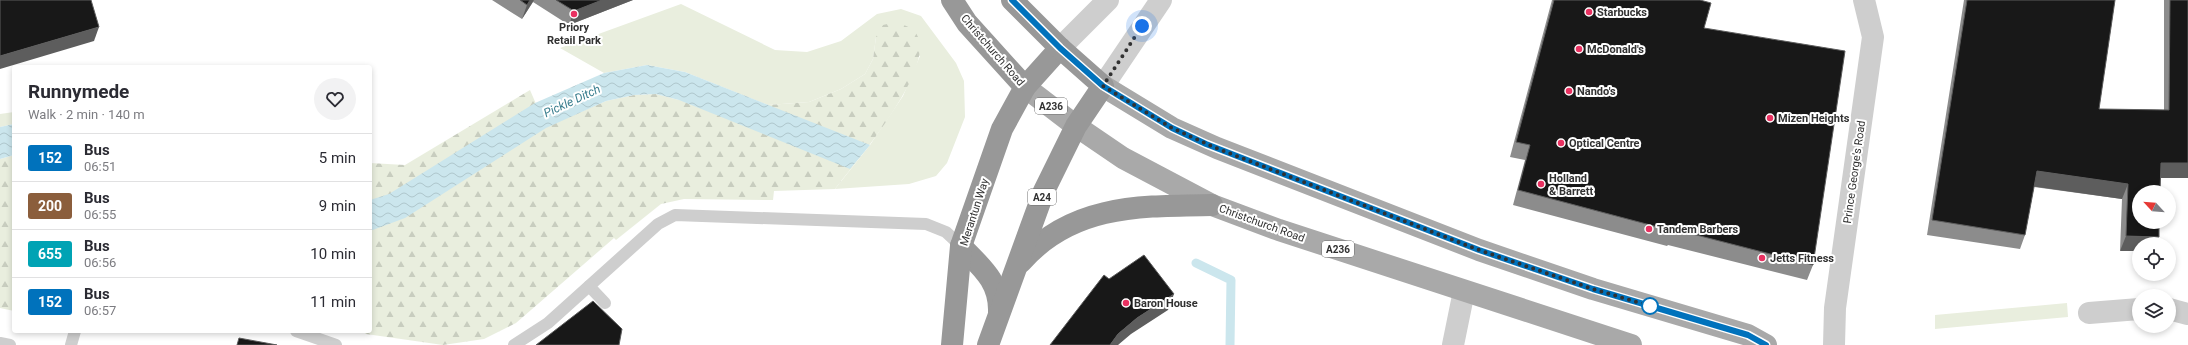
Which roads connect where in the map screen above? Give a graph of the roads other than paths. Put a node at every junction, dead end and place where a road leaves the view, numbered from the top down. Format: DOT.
graph roads {
  1 [pos="952,0"];
  2 [pos="1012,0"];
  3 [pos="1108,0"];
  4 [pos="1160,0"];
  5 [pos="1864,0"];
  6 [pos="1060,48"];
  7 [pos="1103,86"];
  8 [pos="1025,87"];
  9 [pos="1076,126"];
  10 [pos="1212,205"];
  11 [pos="962,246"];
  12 [pos="1014,271"];
  13 [pos="589,286"];
  14 [pos="1464,291"];
  15 [pos="605,303"];
  16 [pos="2132,310"];
  17 [pos="2176,310"];
  18 [pos="2089,313"];
  19 [pos="2188,314"];
  20 [pos="999,316"];
  21 [pos="74,333"];
  22 [pos="302,333"];
  23 [pos="0,343"];
  24 [pos="10,345"];
  25 [pos="71,345"];
  26 [pos="336,345"];
  27 [pos="514,345"];
  28 [pos="952,345"];
  29 [pos="988,345"];
  30 [pos="1453,345"];
  31 [pos="1631,345"];
  32 [pos="1766,345"];
  33 [pos="1834,345"];
  1 -- 8 [label="highway, Christchurch Road"];
  2 -- 6 [label="highway"];
  3 -- 6 [label="street"];
  4 -- 7 [label="street"];
  5 -- 33 [label="street, Prince George's Road"];
  6 -- 7 [label="highway"];
  6 -- 8 [label="highway, Merantun Way"];
  7 -- 9 [label="highway, A24"];
  7 -- 32 [label="main road"];
  8 -- 9 [label="main road, Christchurch Road / A236"];
  8 -- 11 [label="highway, Merantun Way"];
  9 -- 10 [label="main road, Christchurch Road / A236"];
  9 -- 12 [label="highway, A24"];
  10 -- 12 [label="highway"];
  10 -- 14 [label="main road, Christchurch Road / A236"];
  11 -- 13 [label="lane"];
  11 -- 20 [label="highway"];
  11 -- 28 [label="highway, Merantun Way"];
  12 -- 20 [label="highway, A24"];
  13 -- 15 [label="lane"];
  13 -- 27 [label="lane"];
  14 -- 30 [label="street"];
  14 -- 31 [label="main road, Christchurch Road / A236"];
  16 -- 18 [label="street"];
  17 -- 19 [label="street"];
  20 -- 29 [label="highway, A24"];
  21 -- 25 [label="lane"];
  22 -- 26 [label="lane"];
  23 -- 24 [label="lane"];
}
